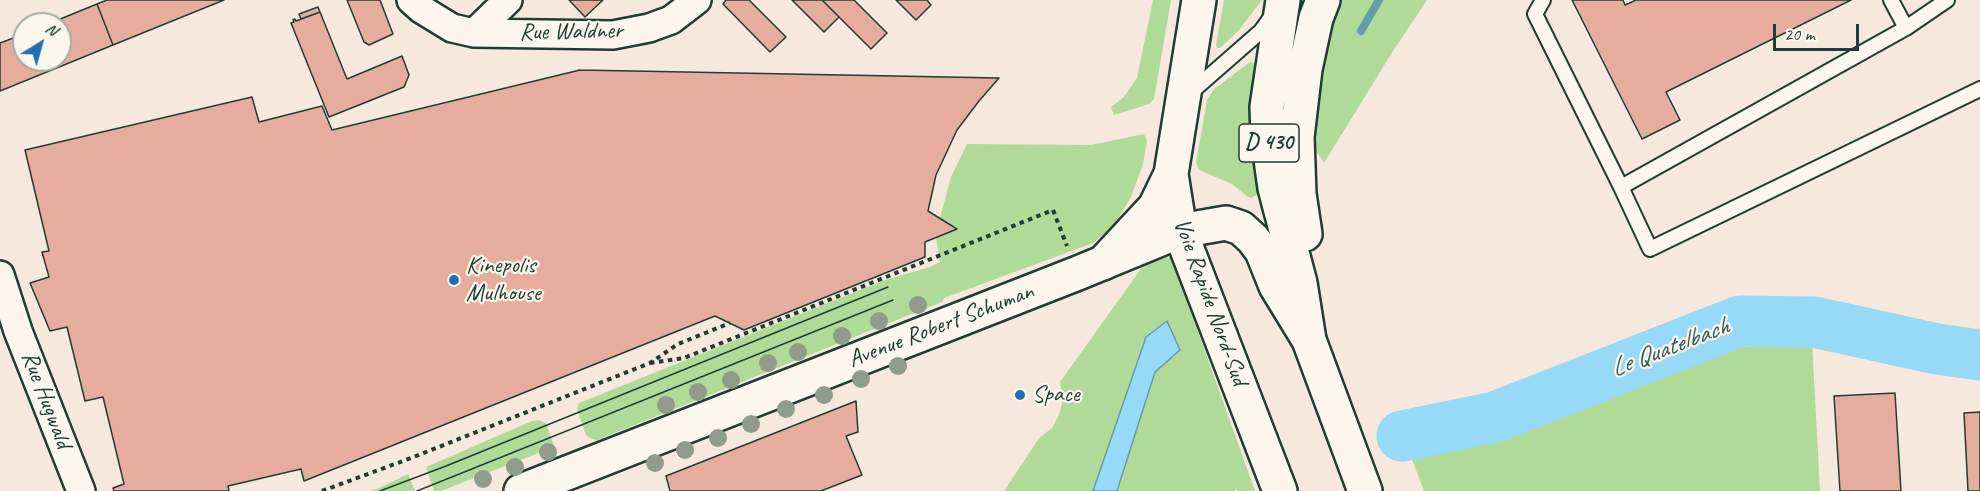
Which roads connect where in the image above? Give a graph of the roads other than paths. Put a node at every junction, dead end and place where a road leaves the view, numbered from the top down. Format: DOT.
graph roads {
  1 [pos="411,0"];
  2 [pos="508,0"];
  3 [pos="697,0"];
  4 [pos="1199,0"];
  5 [pos="1283,0"];
  6 [pos="1323,0"];
  7 [pos="1543,0"];
  8 [pos="1891,0"];
  9 [pos="1947,0"];
  10 [pos="1906,27"];
  11 [pos="474,33"];
  12 [pos="1980,89"];
  13 [pos="1184,100"];
  14 [pos="1171,174"];
  15 [pos="1621,187"];
  16 [pos="1180,231"];
  17 [pos="1103,263"];
  18 [pos="0,275"];
  19 [pos="1300,283"];
  20 [pos="1309,340"];
  21 [pos="81,491"];
  22 [pos="521,491"];
  23 [pos="1280,491"];
  24 [pos="1365,491"];
  1 -- 11 [label="street, Rue Waldner"];
  2 -- 11 [label="street, Rue Waldner"];
  3 -- 11 [label="street, Rue Waldner"];
  4 -- 13 [label="main road, Voie Rapide Nord-Sud"];
  5 -- 13 [label="lane"];
  5 -- 19 [label="main road, D 430"];
  6 -- 19 [label="main road"];
  7 -- 15 [label="lane"];
  8 -- 10 [label="lane"];
  9 -- 10 [label="lane"];
  10 -- 15 [label="lane"];
  12 -- 15 [label="lane"];
  13 -- 14 [label="main road, Voie Rapide Nord-Sud"];
  14 -- 16 [label="main road, Voie Rapide Nord-Sud"];
  14 -- 17 [label="main road"];
  16 -- 17 [label="main road, Avenue Robert Schuman"];
  16 -- 20 [label="main road, Avenue Robert Schuman"];
  16 -- 23 [label="main road, Voie Rapide Nord-Sud"];
  17 -- 22 [label="main road, Avenue Robert Schuman"];
  18 -- 21 [label="street, Rue Hugwald"];
  19 -- 20 [label="main road, D 430"];
  20 -- 24 [label="main road, D 430"];
}
